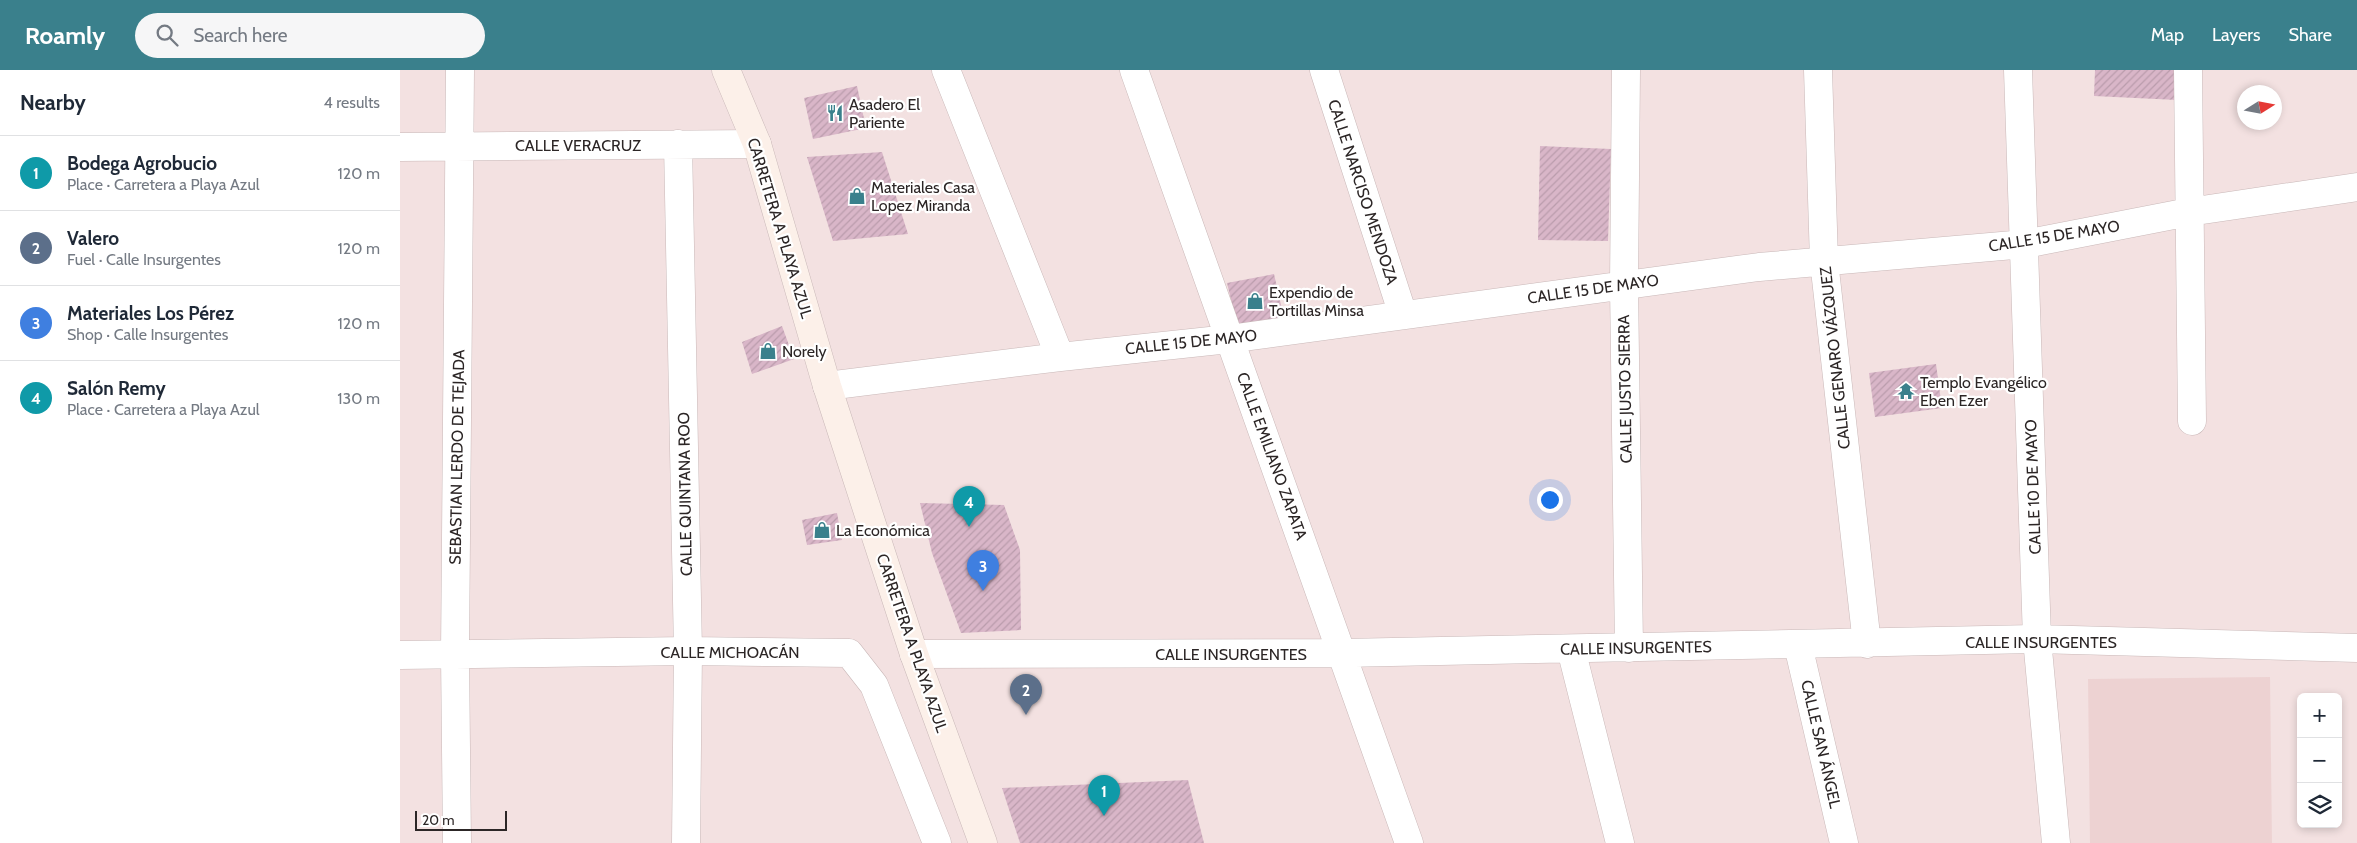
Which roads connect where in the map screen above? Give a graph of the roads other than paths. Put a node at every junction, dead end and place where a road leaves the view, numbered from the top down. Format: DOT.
graph roads {
  1 [pos="460,70"];
  2 [pos="726,70"];
  3 [pos="946,70"];
  4 [pos="1134,70"];
  5 [pos="1324,70"];
  6 [pos="1626,70"];
  7 [pos="1818,70"];
  8 [pos="2018,70"];
  9 [pos="2188,70"];
  10 [pos="678,144"];
  11 [pos="757,144"];
  12 [pos="460,146"];
  13 [pos="400,147"];
  14 [pos="2357,187"];
  15 [pos="2189,212"];
  16 [pos="2025,244"];
  17 [pos="1824,261"];
  18 [pos="1624,285"];
  19 [pos="1403,315"];
  20 [pos="1229,339"];
  21 [pos="1060,357"];
  22 [pos="827,386"];
  23 [pos="2192,421"];
  24 [pos="2037,639"];
  25 [pos="1867,644"];
  26 [pos="1798,645"];
  27 [pos="1629,648"];
  28 [pos="2357,648"];
  29 [pos="1571,649"];
  30 [pos="688,651"];
  31 [pos="455,654"];
  32 [pos="914,654"];
  33 [pos="1343,654"];
  34 [pos="400,655"];
  35 [pos="457,843"];
  36 [pos="686,843"];
  37 [pos="937,843"];
  38 [pos="983,843"];
  39 [pos="1409,843"];
  40 [pos="1620,843"];
  41 [pos="1844,843"];
  42 [pos="2056,843"];
  1 -- 12 [label="street, SEBASTIAN LERDO DE TEJADA"];
  2 -- 11 [label="main road, CARRETERA A PLAYA AZUL"];
  3 -- 21 [label="street"];
  4 -- 20 [label="street, CALLE EMILIANO ZAPATA"];
  5 -- 19 [label="street, CALLE NARCISO MENDOZA"];
  6 -- 18 [label="street, CALLE JUSTO SIERRA"];
  7 -- 17 [label="street, CALLE GENARO VÁZQUEZ"];
  8 -- 16 [label="street, CALLE 10 DE MAYO"];
  9 -- 15 [label="street"];
  10 -- 11 [label="street, CALLE VERACRUZ"];
  10 -- 12 [label="street, CALLE VERACRUZ"];
  10 -- 30 [label="street, CALLE QUINTANA ROO"];
  11 -- 22 [label="main road, CARRETERA A PLAYA AZUL"];
  12 -- 13 [label="street, CALLE VERACRUZ"];
  12 -- 31 [label="street, SEBASTIAN LERDO DE TEJADA"];
  14 -- 15 [label="street, CALLE 15 DE MAYO"];
  15 -- 16 [label="street, CALLE 15 DE MAYO"];
  15 -- 23 [label="street"];
  16 -- 17 [label="street, CALLE 15 DE MAYO"];
  16 -- 24 [label="street, CALLE 10 DE MAYO"];
  17 -- 18 [label="street, CALLE 15 DE MAYO"];
  17 -- 25 [label="street, CALLE GENARO VÁZQUEZ"];
  18 -- 19 [label="street, CALLE 15 DE MAYO"];
  18 -- 27 [label="street, CALLE JUSTO SIERRA"];
  19 -- 20 [label="street, CALLE 15 DE MAYO"];
  20 -- 21 [label="street, CALLE 15 DE MAYO"];
  20 -- 33 [label="street, CALLE EMILIANO ZAPATA"];
  21 -- 22 [label="street, CALLE 15 DE MAYO"];
  22 -- 32 [label="main road, CARRETERA A PLAYA AZUL"];
  24 -- 25 [label="street, CALLE INSURGENTES"];
  24 -- 28 [label="street, CALLE INSURGENTES"];
  24 -- 42 [label="street, CALLE 10 DE MAYO"];
  25 -- 26 [label="street, CALLE INSURGENTES"];
  26 -- 27 [label="street, CALLE INSURGENTES"];
  26 -- 41 [label="street, CALLE SAN ÁNGEL"];
  27 -- 29 [label="street, CALLE INSURGENTES"];
  29 -- 33 [label="street, CALLE INSURGENTES"];
  29 -- 40 [label="street"];
  30 -- 31 [label="street, CALLE MICHOACÁN"];
  30 -- 36 [label="street, CALLE QUINTANA ROO"];
  30 -- 37 [label="street, CALLE MICHOACÁN"];
  31 -- 34 [label="street, CALLE MICHOACÁN"];
  31 -- 35 [label="street, SEBASTIAN LERDO DE TEJADA"];
  32 -- 33 [label="street, CALLE INSURGENTES"];
  32 -- 38 [label="main road, CARRETERA A PLAYA AZUL"];
  33 -- 39 [label="street, CALLE EMILIANO ZAPATA"];
}
